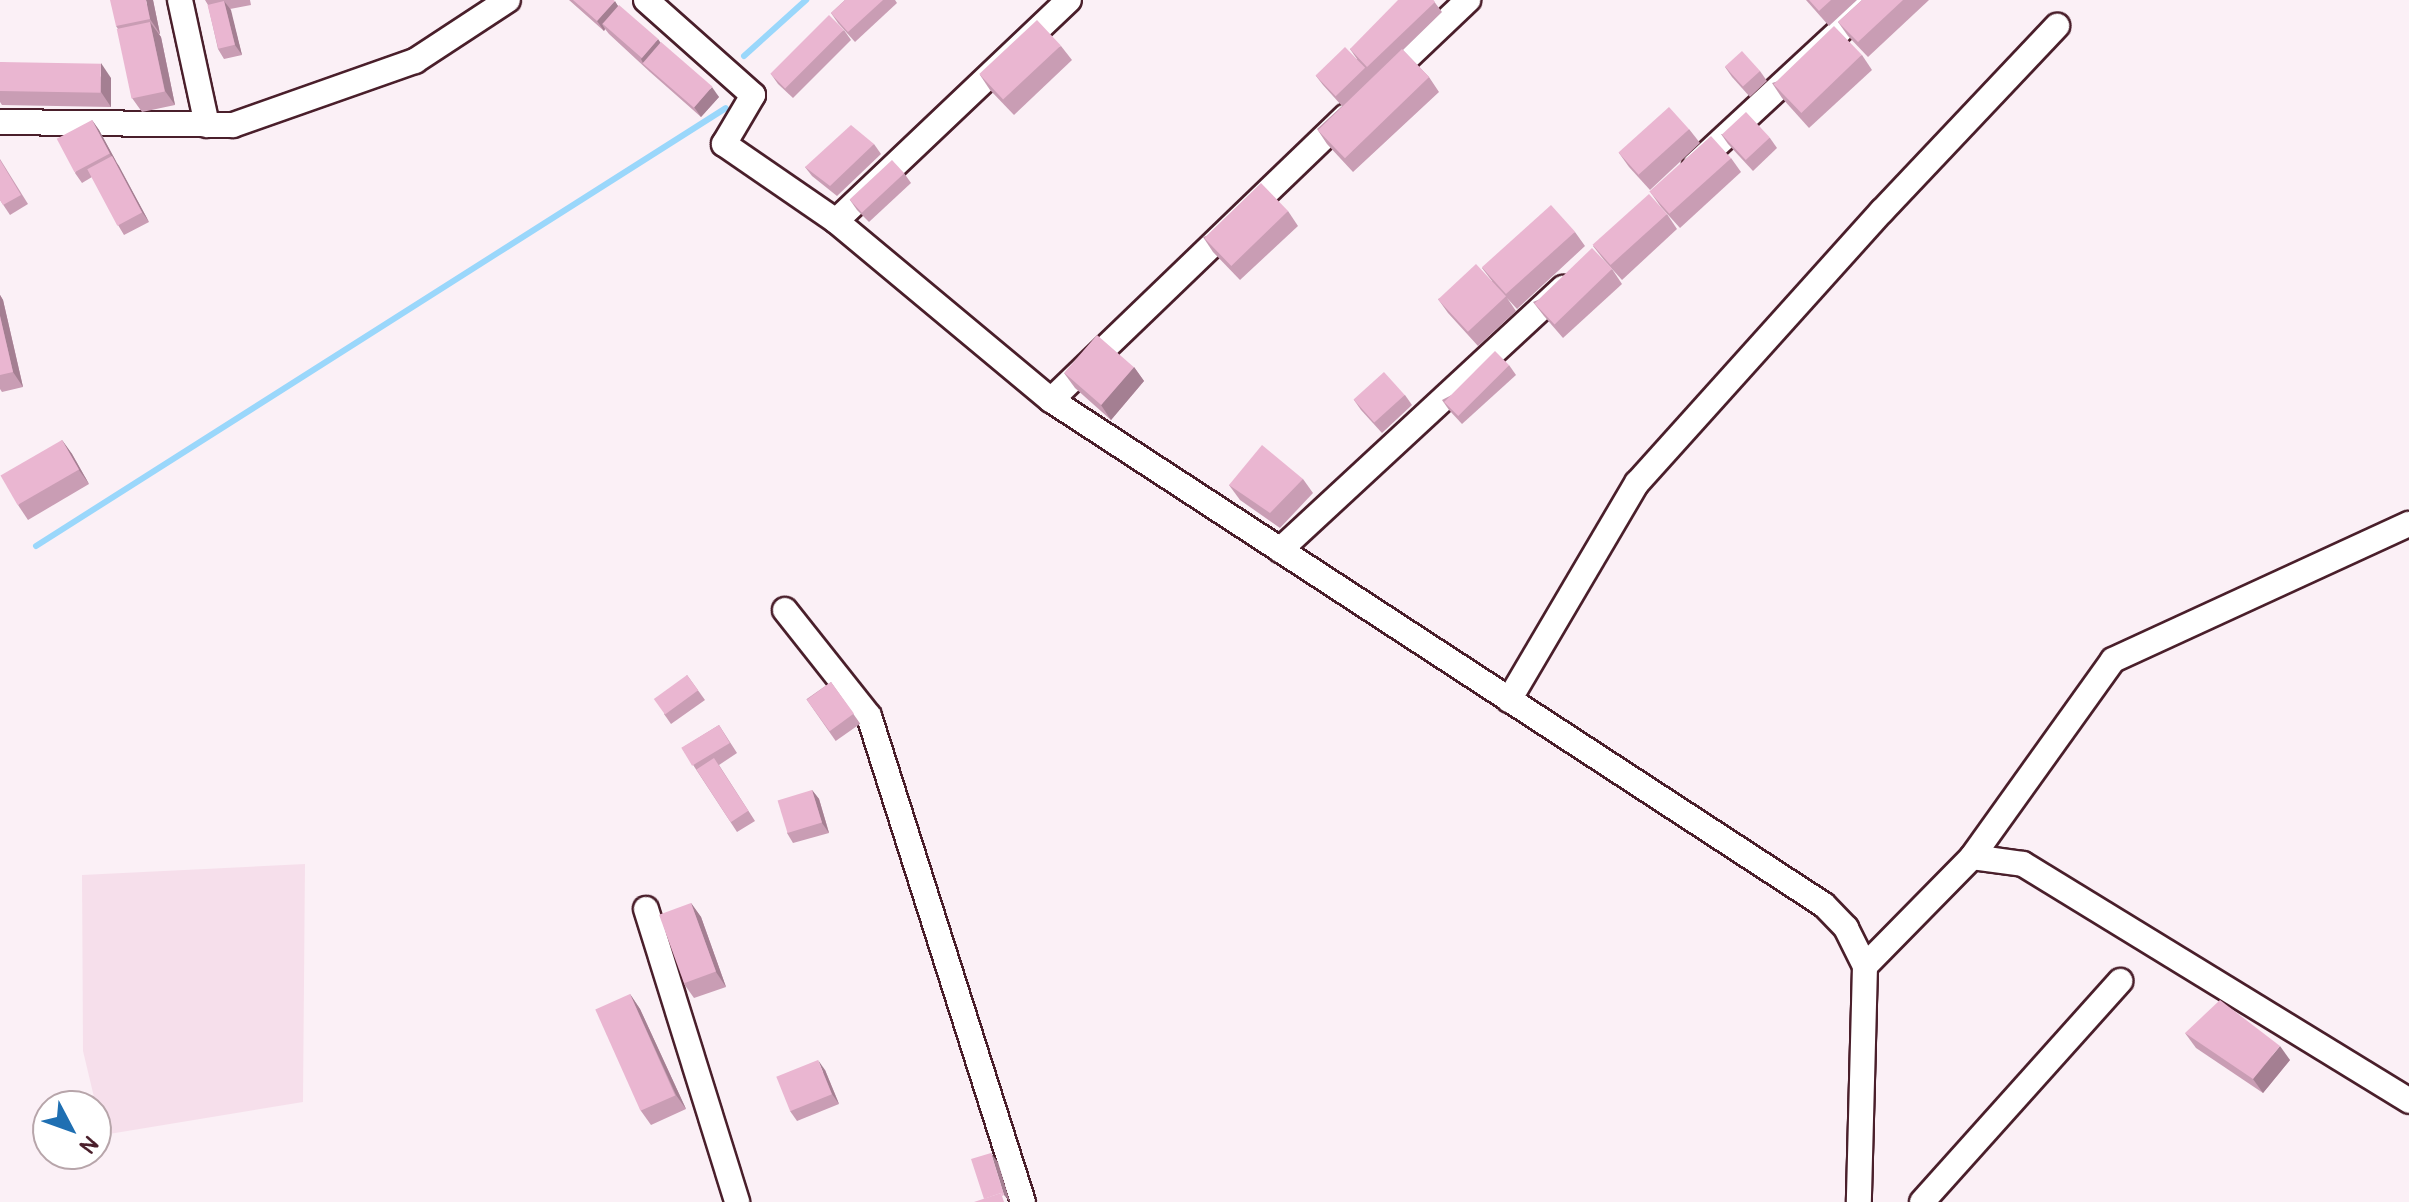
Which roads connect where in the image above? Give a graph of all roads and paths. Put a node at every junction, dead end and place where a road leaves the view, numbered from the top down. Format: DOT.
graph roads {
  1 [pos="180,0"];
  2 [pos="508,0"];
  3 [pos="646,0"];
  4 [pos="1069,0"];
  5 [pos="1468,0"];
  6 [pos="1873,0"];
  7 [pos="2057,26"];
  8 [pos="0,122"];
  9 [pos="207,125"];
  10 [pos="1675,183"];
  11 [pos="836,221"];
  12 [pos="1582,270"];
  13 [pos="1051,400"];
  14 [pos="2409,524"];
  15 [pos="1280,550"];
  16 [pos="785,610"];
  17 [pos="1509,700"];
  18 [pos="1972,857"];
  19 [pos="646,909"];
  20 [pos="1865,966"];
  21 [pos="2120,981"];
  22 [pos="2409,1101"];
  23 [pos="737,1202"];
  24 [pos="1023,1202"];
  25 [pos="1859,1202"];
  26 [pos="1922,1202"];
  1 -- 9 [label="street"];
  2 -- 9 [label="street"];
  3 -- 11 [label="street"];
  4 -- 11 [label="street"];
  5 -- 13 [label="street"];
  6 -- 10 [label="street"];
  7 -- 17 [label="street"];
  8 -- 9 [label="street"];
  11 -- 13 [label="street"];
  12 -- 15 [label="street"];
  13 -- 15 [label="street"];
  14 -- 18 [label="street"];
  15 -- 17 [label="street"];
  16 -- 24 [label="street"];
  17 -- 20 [label="street"];
  18 -- 20 [label="street"];
  18 -- 22 [label="street"];
  19 -- 23 [label="street"];
  20 -- 25 [label="street"];
  21 -- 26 [label="street"];
}
